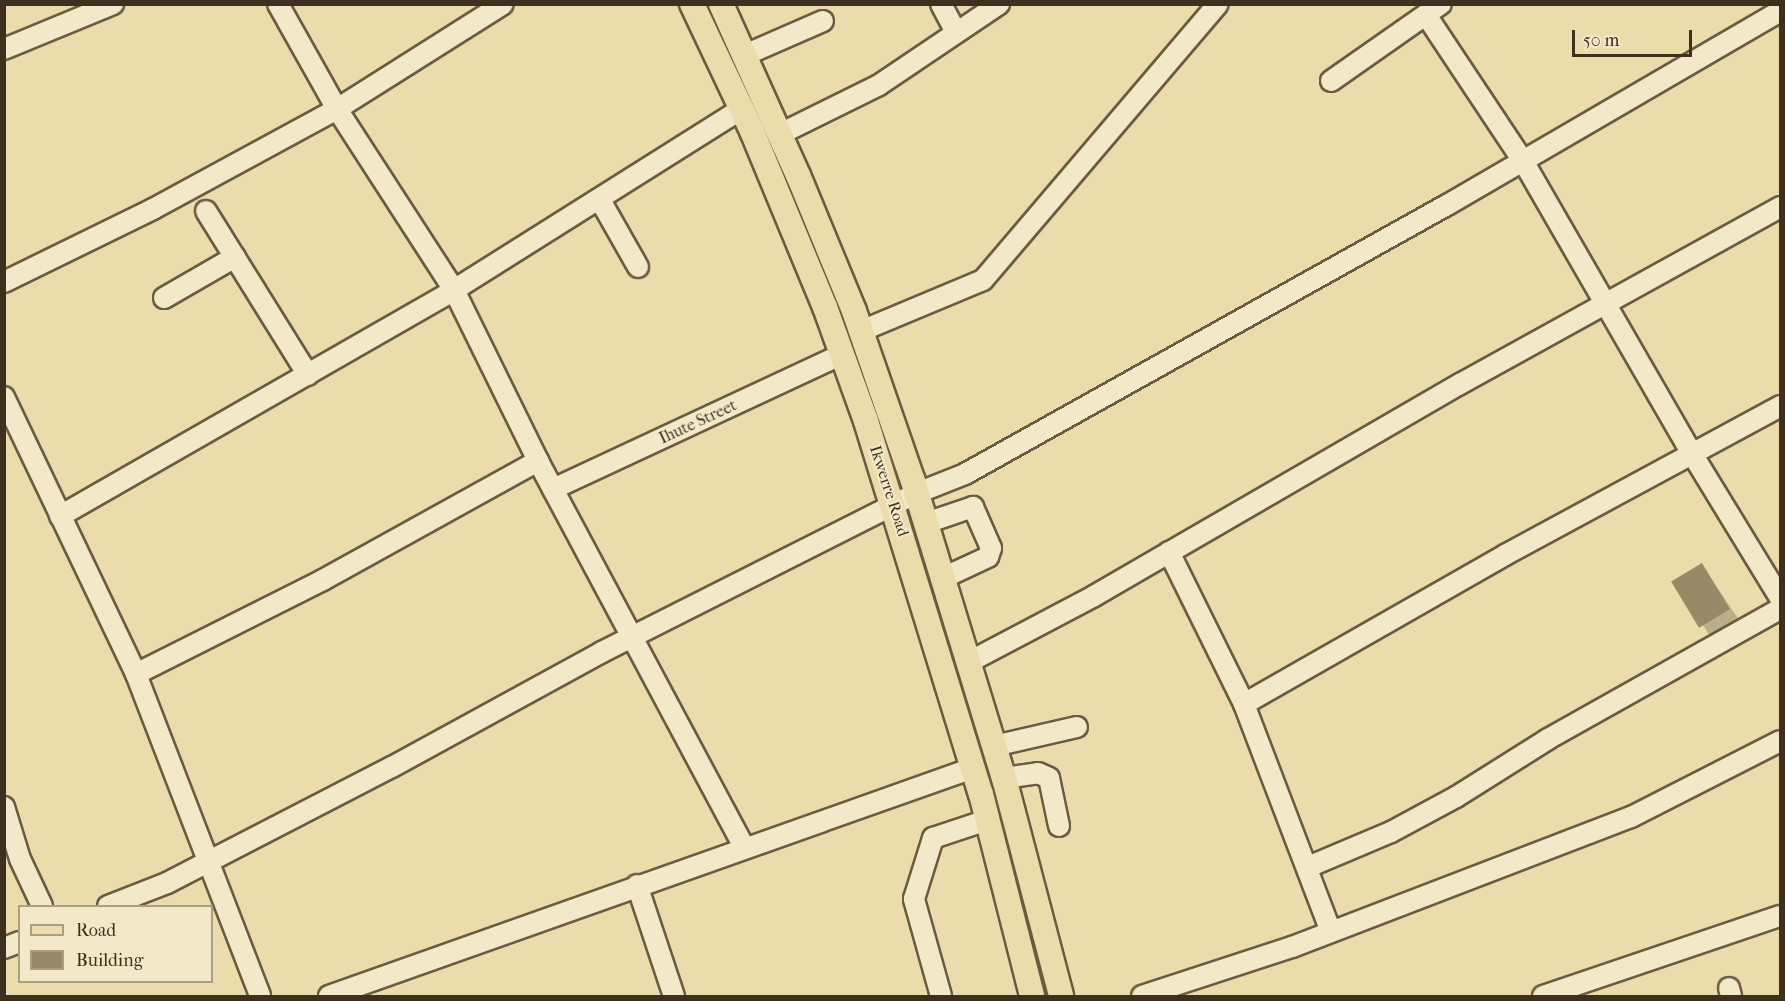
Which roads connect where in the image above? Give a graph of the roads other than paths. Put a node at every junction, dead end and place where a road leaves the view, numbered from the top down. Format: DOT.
graph roads {
  1 [pos="113,4"];
  2 [pos="278,4"];
  3 [pos="503,4"];
  4 [pos="692,4"];
  5 [pos="721,4"];
  6 [pos="941,4"];
  7 [pos="999,4"];
  8 [pos="1218,4"];
  9 [pos="1433,10"];
  10 [pos="1780,11"];
  11 [pos="823,21"];
  12 [pos="956,32"];
  13 [pos="4,49"];
  14 [pos="745,55"];
  15 [pos="1331,81"];
  16 [pos="337,109"];
  17 [pos="741,109"];
  18 [pos="780,134"];
  19 [pos="1524,161"];
  20 [pos="600,200"];
  21 [pos="1780,207"];
  22 [pos="206,211"];
  23 [pos="235,257"];
  24 [pos="638,267"];
  25 [pos="4,282"];
  26 [pos="454,290"];
  27 [pos="164,298"];
  28 [pos="1607,302"];
  29 [pos="861,331"];
  30 [pos="842,354"];
  31 [pos="308,375"];
  32 [pos="4,397"];
  33 [pos="1780,406"];
  34 [pos="1691,452"];
  35 [pos="538,462"];
  36 [pos="553,489"];
  37 [pos="917,493"];
  38 [pos="893,506"];
  39 [pos="60,516"];
  40 [pos="926,523"];
  41 [pos="1170,552"];
  42 [pos="943,578"];
  43 [pos="1780,598"];
  44 [pos="1780,609"];
  45 [pos="633,636"];
  46 [pos="969,662"];
  47 [pos="136,674"];
  48 [pos="1244,704"];
  49 [pos="1077,727"];
  50 [pos="1780,741"];
  51 [pos="994,746"];
  52 [pos="973,768"];
  53 [pos="1004,778"];
  54 [pos="4,807"];
  55 [pos="987,820"];
  56 [pos="1059,826"];
  57 [pos="744,847"];
  58 [pos="206,863"];
  59 [pos="1308,867"];
  60 [pos="637,885"];
  61 [pos="42,905"];
  62 [pos="110,905"];
  63 [pos="1780,916"];
  64 [pos="1331,932"];
  65 [pos="260,996"];
  66 [pos="329,996"];
  67 [pos="674,996"];
  68 [pos="941,996"];
  69 [pos="1032,996"];
  70 [pos="1061,996"];
  71 [pos="1142,996"];
  72 [pos="1543,996"];
  1 -- 13 [label="street"];
  2 -- 16 [label="street"];
  3 -- 16 [label="street"];
  4 -- 17 [label="main road, Ikwerre Road"];
  5 -- 14 [label="main road, Ikwerre Road"];
  6 -- 12 [label="street"];
  7 -- 12 [label="street"];
  8 -- 29 [label="street"];
  9 -- 15 [label="street"];
  9 -- 19 [label="street"];
  10 -- 19 [label="street"];
  11 -- 14 [label="street"];
  12 -- 18 [label="street"];
  14 -- 18 [label="main road, Ikwerre Road"];
  16 -- 25 [label="street"];
  16 -- 26 [label="street"];
  17 -- 20 [label="street"];
  17 -- 30 [label="main road, Ikwerre Road"];
  18 -- 29 [label="main road, Ikwerre Road"];
  19 -- 28 [label="street"];
  19 -- 37 [label="street"];
  20 -- 24 [label="street"];
  20 -- 26 [label="street"];
  21 -- 28 [label="street"];
  22 -- 23 [label="street"];
  23 -- 27 [label="street"];
  23 -- 31 [label="street"];
  26 -- 31 [label="street"];
  26 -- 35 [label="street"];
  28 -- 34 [label="street"];
  28 -- 41 [label="street"];
  29 -- 37 [label="main road, Ikwerre Road"];
  30 -- 36 [label="street, Ihute Street"];
  30 -- 38 [label="main road, Ikwerre Road"];
  31 -- 39 [label="street"];
  32 -- 39 [label="street"];
  33 -- 34 [label="street"];
  34 -- 43 [label="street"];
  34 -- 48 [label="street"];
  35 -- 36 [label="street"];
  35 -- 47 [label="street"];
  36 -- 45 [label="street"];
  37 -- 38 [label="street"];
  37 -- 40 [label="main road, Ikwerre Road"];
  38 -- 45 [label="street"];
  38 -- 52 [label="main road, Ikwerre Road"];
  39 -- 47 [label="street"];
  40 -- 42 [label="main road, Ikwerre Road"];
  40 -- 42 [label="street"];
  41 -- 46 [label="street"];
  41 -- 48 [label="street"];
  42 -- 46 [label="main road, Ikwerre Road"];
  44 -- 59 [label="street"];
  45 -- 57 [label="street"];
  45 -- 58 [label="street"];
  46 -- 51 [label="main road, Ikwerre Road"];
  47 -- 58 [label="street"];
  48 -- 59 [label="street"];
  49 -- 51 [label="street"];
  50 -- 64 [label="street"];
  51 -- 53 [label="main road, Ikwerre Road"];
  52 -- 55 [label="main road, Ikwerre Road"];
  52 -- 57 [label="street"];
  53 -- 56 [label="street"];
  53 -- 70 [label="main road, Ikwerre Road"];
  54 -- 61 [label="street"];
  55 -- 68 [label="street"];
  55 -- 69 [label="main road, Ikwerre Road"];
  57 -- 60 [label="street"];
  58 -- 62 [label="street"];
  58 -- 65 [label="street"];
  59 -- 64 [label="street"];
  60 -- 66 [label="street"];
  60 -- 67 [label="street"];
  63 -- 72 [label="street"];
  64 -- 71 [label="street"];
}
